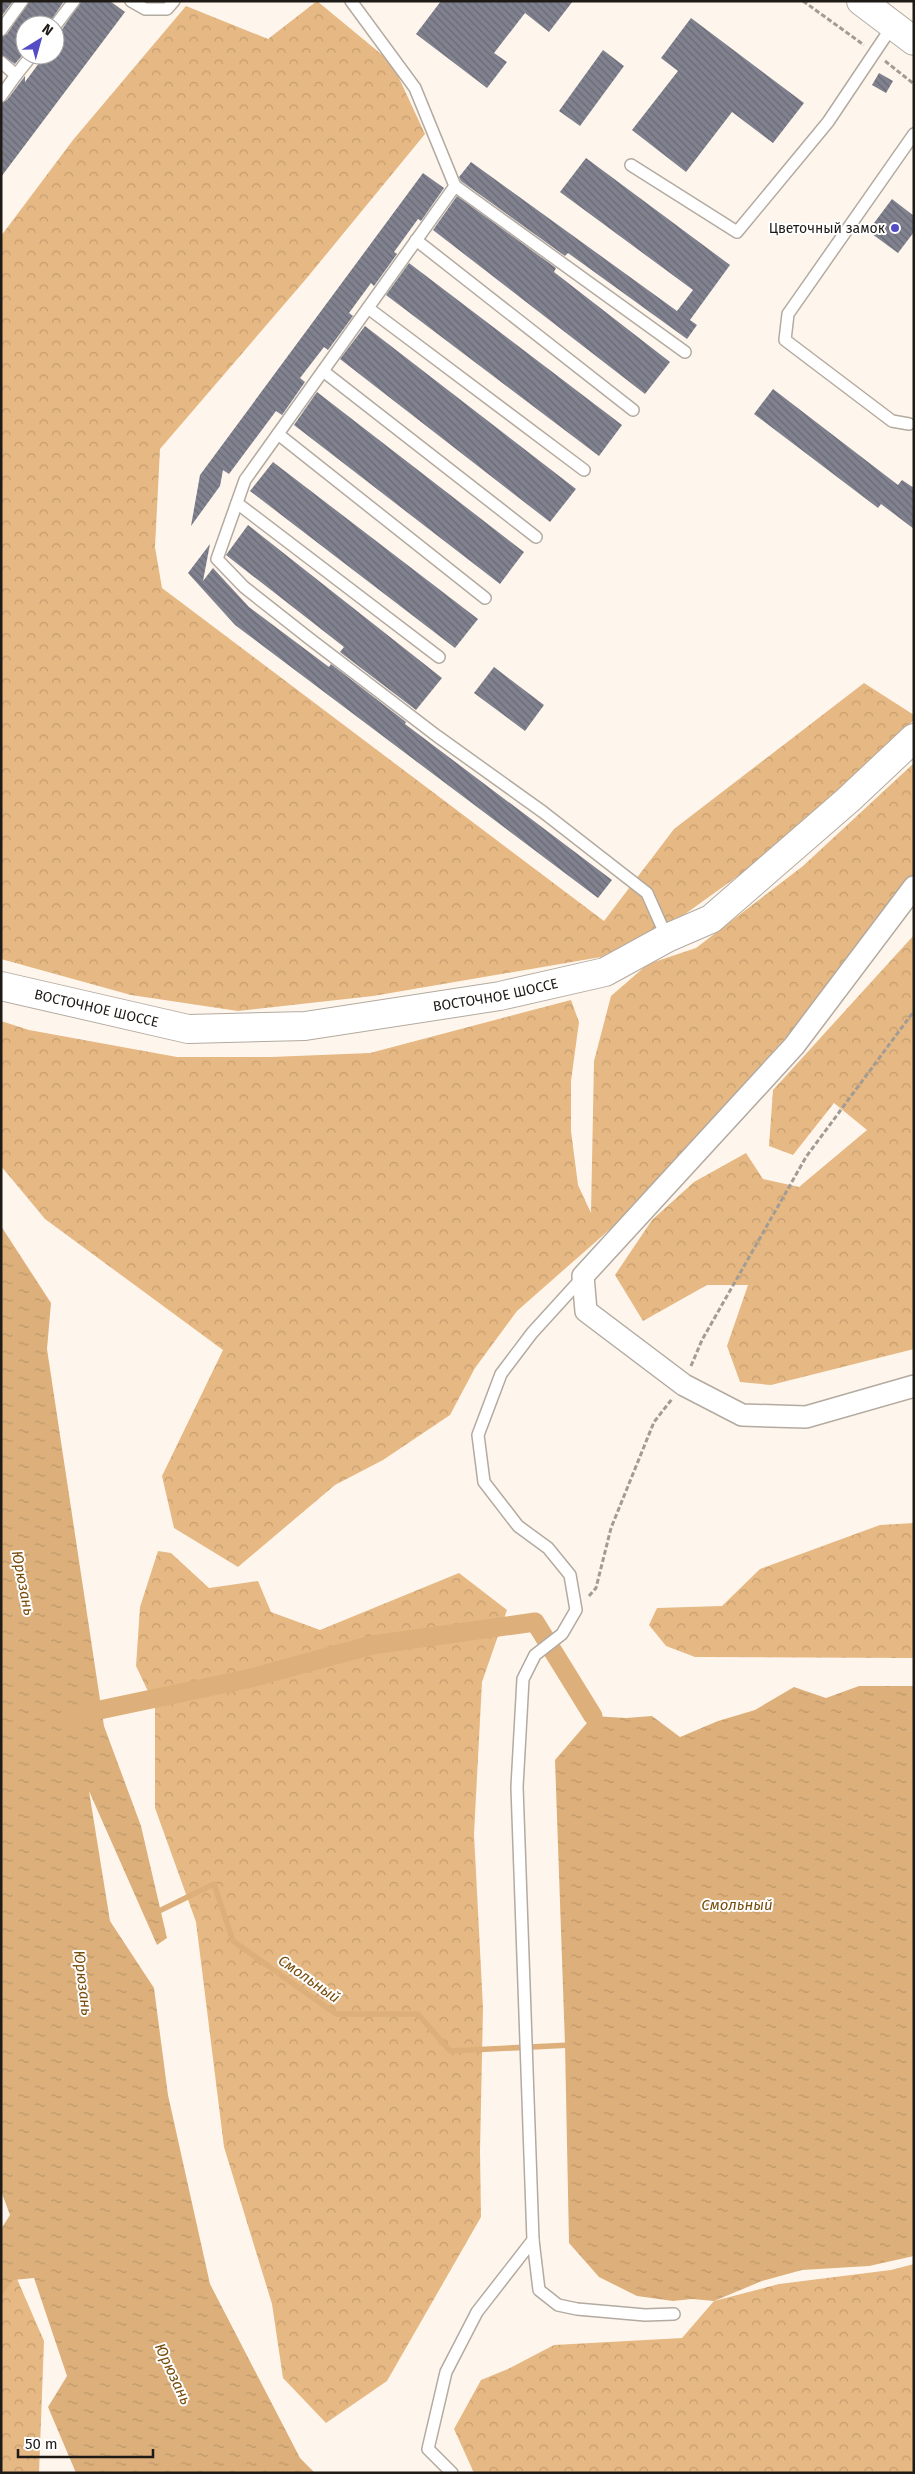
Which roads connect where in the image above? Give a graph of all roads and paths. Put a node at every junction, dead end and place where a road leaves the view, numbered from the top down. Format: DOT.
graph roads {
  1 [pos="22,1"];
  2 [pos="74,1"];
  3 [pos="131,1"];
  4 [pos="174,1"];
  5 [pos="351,1"];
  6 [pos="803,1"];
  7 [pos="861,1"];
  8 [pos="63,15"];
  9 [pos="1,30"];
  10 [pos="903,33"];
  11 [pos="874,53"];
  12 [pos="1,62"];
  13 [pos="24,65"];
  14 [pos="16,75"];
  15 [pos="914,84"];
  16 [pos="1,96"];
  17 [pos="914,134"];
  18 [pos="631,165"];
  19 [pos="455,186"];
  20 [pos="416,240"];
  21 [pos="368,308"];
  22 [pos="684,352"];
  23 [pos="323,371"];
  24 [pos="633,410"];
  25 [pos="909,424"];
  26 [pos="278,434"];
  27 [pos="584,470"];
  28 [pos="237,503"];
  29 [pos="536,537"];
  30 [pos="485,598"];
  31 [pos="439,657"];
  32 [pos="914,738"];
  33 [pos="914,887"];
  34 [pos="667,938"];
  35 [pos="1,986"];
  36 [pos="914,1011"];
  37 [pos="583,1276"];
  38 [pos="684,1385"];
  39 [pos="914,1386"];
  40 [pos="576,1610"];
  41 [pos="533,2240"];
  42 [pos="674,2314"];
  43 [pos="452,2473"];
  1 -- 9 [label="lane"];
  2 -- 8 [label="lane"];
  3 -- 4 [label="lane"];
  5 -- 19 [label="lane"];
  6 -- 11 [label="path"];
  7 -- 10 [label="main road"];
  10 -- 11 [label="lane"];
  11 -- 15 [label="path"];
  11 -- 18 [label="lane"];
  12 -- 14 [label="lane"];
  13 -- 14 [label="lane"];
  14 -- 16 [label="lane"];
  17 -- 25 [label="lane"];
  19 -- 20 [label="lane"];
  19 -- 22 [label="lane"];
  20 -- 21 [label="lane"];
  20 -- 24 [label="lane"];
  21 -- 23 [label="lane"];
  21 -- 27 [label="lane"];
  23 -- 26 [label="lane"];
  23 -- 29 [label="lane"];
  26 -- 28 [label="lane"];
  26 -- 30 [label="lane"];
  28 -- 31 [label="lane"];
  28 -- 34 [label="lane"];
  32 -- 34 [label="main road, ВОСТОЧНОЕ ШОССЕ"];
  33 -- 37 [label="street"];
  34 -- 35 [label="main road, ВОСТОЧНОЕ ШОССЕ"];
  36 -- 38 [label="path"];
  37 -- 38 [label="street"];
  37 -- 40 [label="lane"];
  38 -- 39 [label="street"];
  38 -- 40 [label="path"];
  40 -- 41 [label="lane"];
  41 -- 42 [label="lane"];
  41 -- 43 [label="lane"];
}
